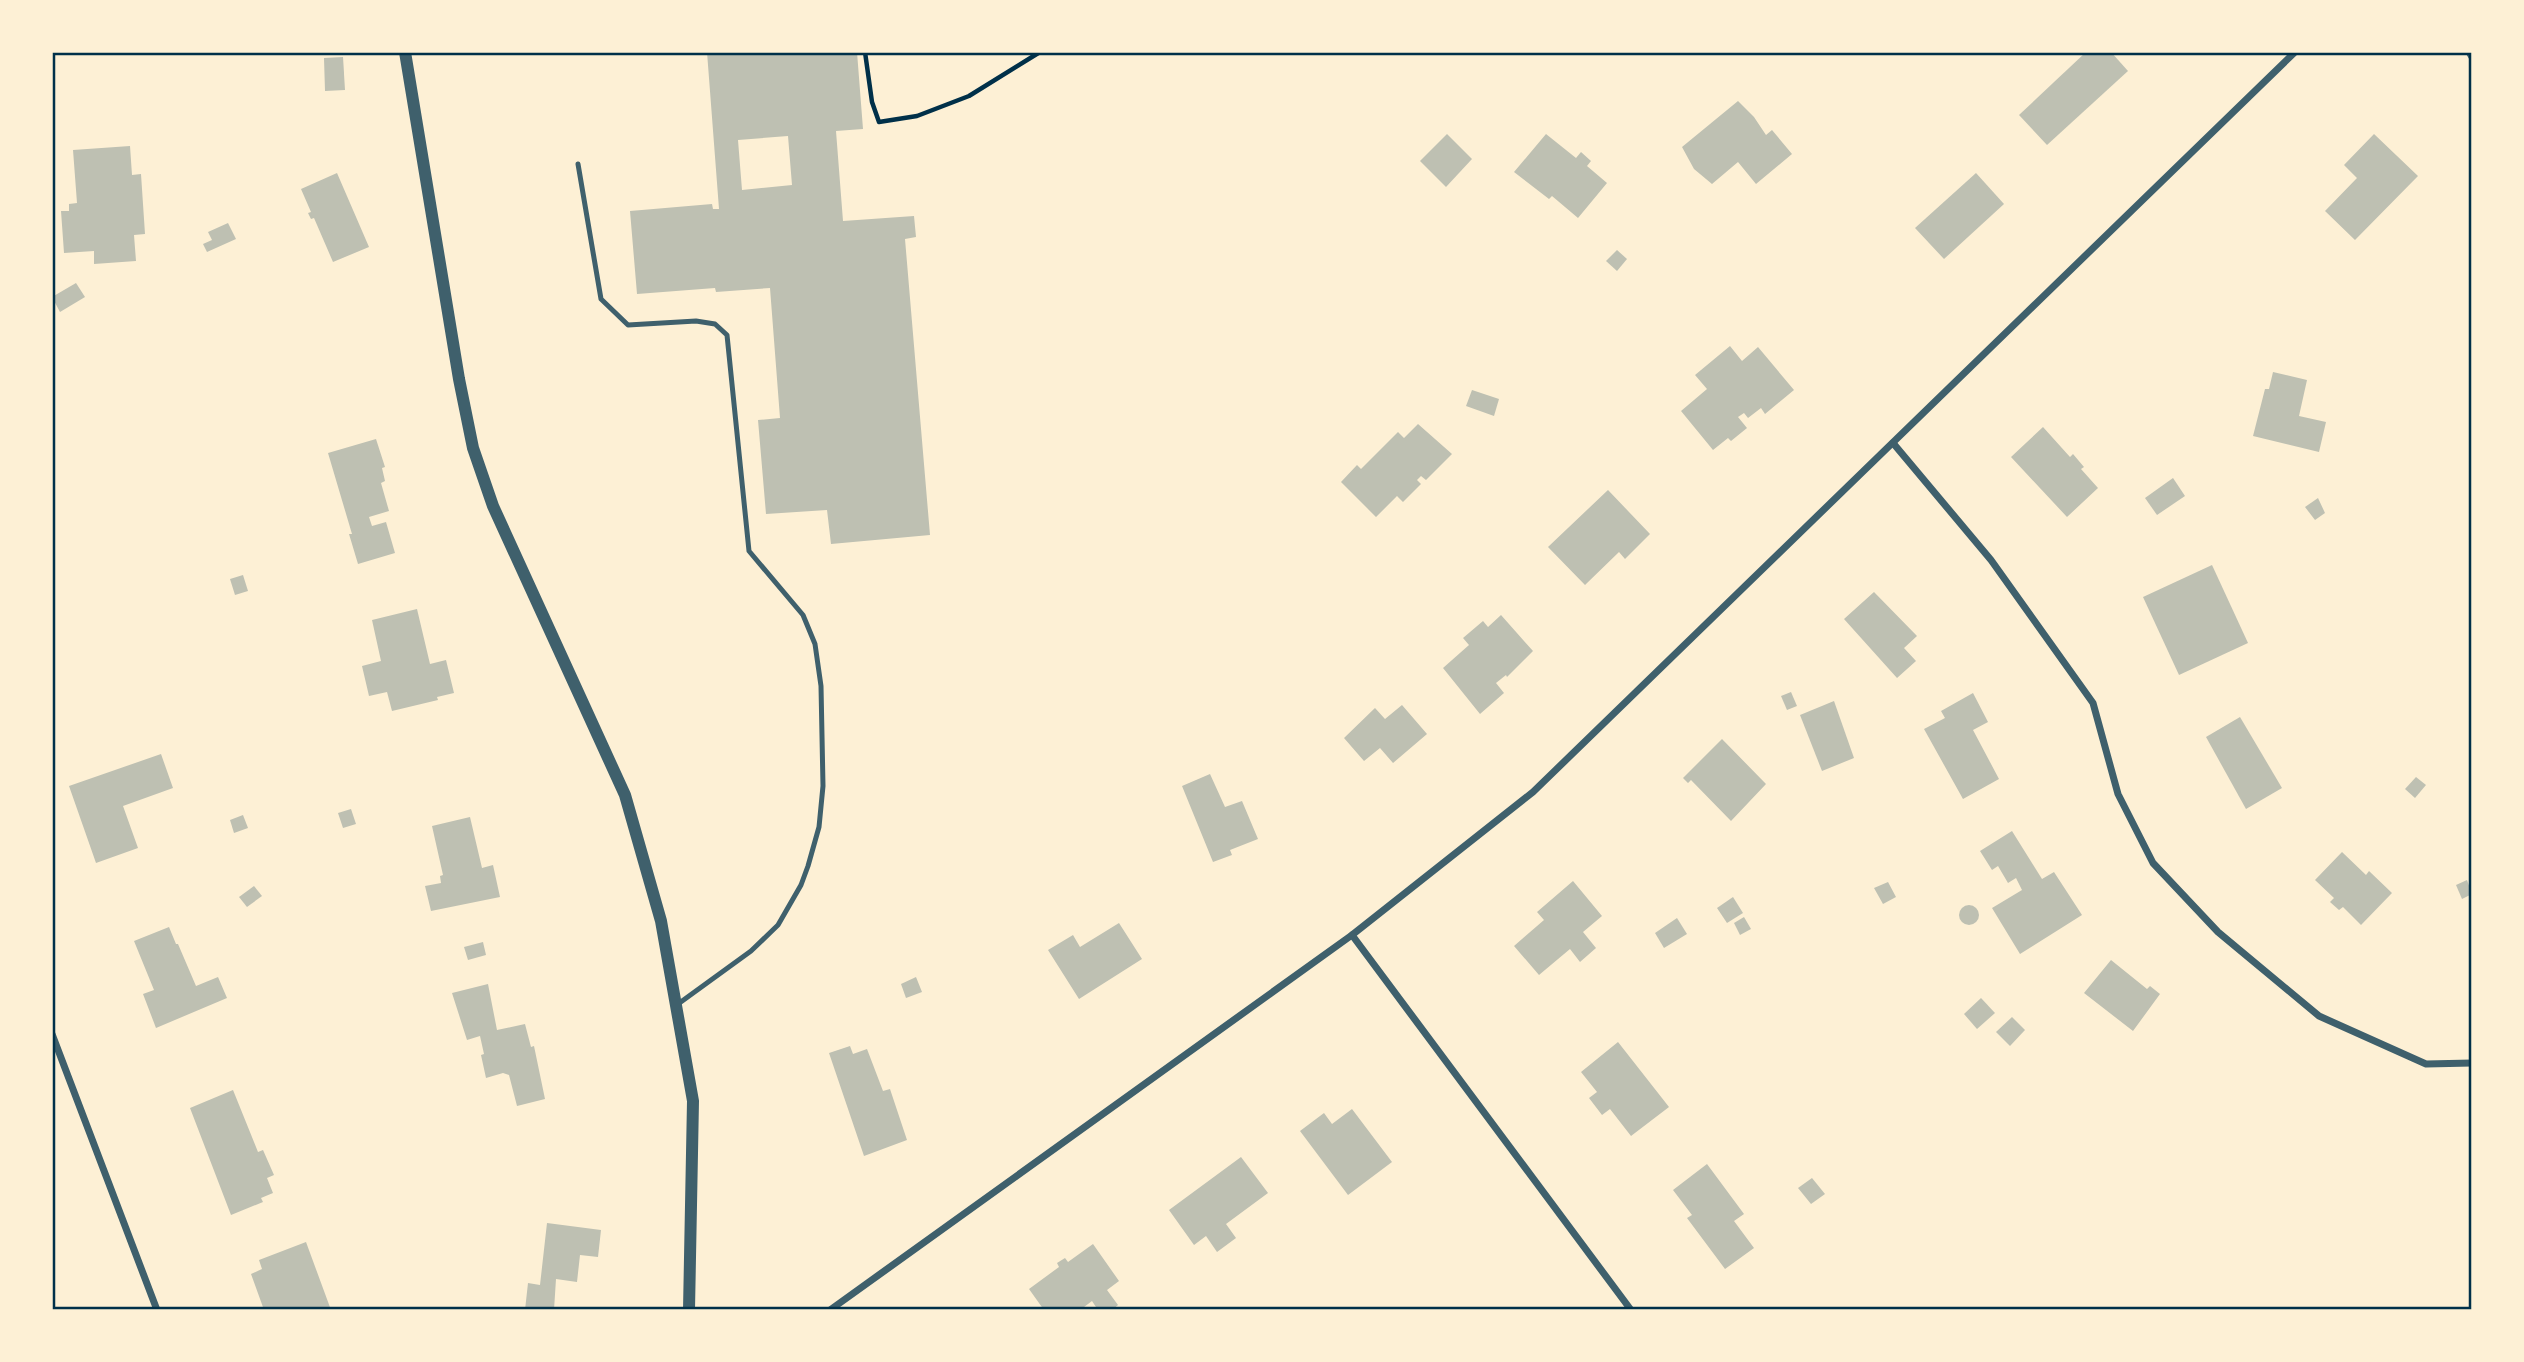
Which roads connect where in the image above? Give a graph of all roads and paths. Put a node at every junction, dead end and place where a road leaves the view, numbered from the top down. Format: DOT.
graph roads {
  1 [pos="405,52"];
  2 [pos="865,52"];
  3 [pos="1040,52"];
  4 [pos="2295,52"];
  5 [pos="2469,52"];
  6 [pos="2472,57"];
  7 [pos="578,164"];
  8 [pos="1894,443"];
  9 [pos="1352,935"];
  10 [pos="676,1006"];
  11 [pos="52,1034"];
  12 [pos="2472,1063"];
  13 [pos="157,1310"];
  14 [pos="689,1310"];
  15 [pos="830,1310"];
  16 [pos="1630,1310"];
  1 -- 10 [label="street"];
  2 -- 3 [label="path"];
  4 -- 8 [label="street"];
  5 -- 6 [label="street"];
  7 -- 10 [label="lane"];
  8 -- 9 [label="street"];
  8 -- 12 [label="street"];
  9 -- 15 [label="street"];
  9 -- 16 [label="street"];
  10 -- 14 [label="street"];
  11 -- 13 [label="street"];
}
